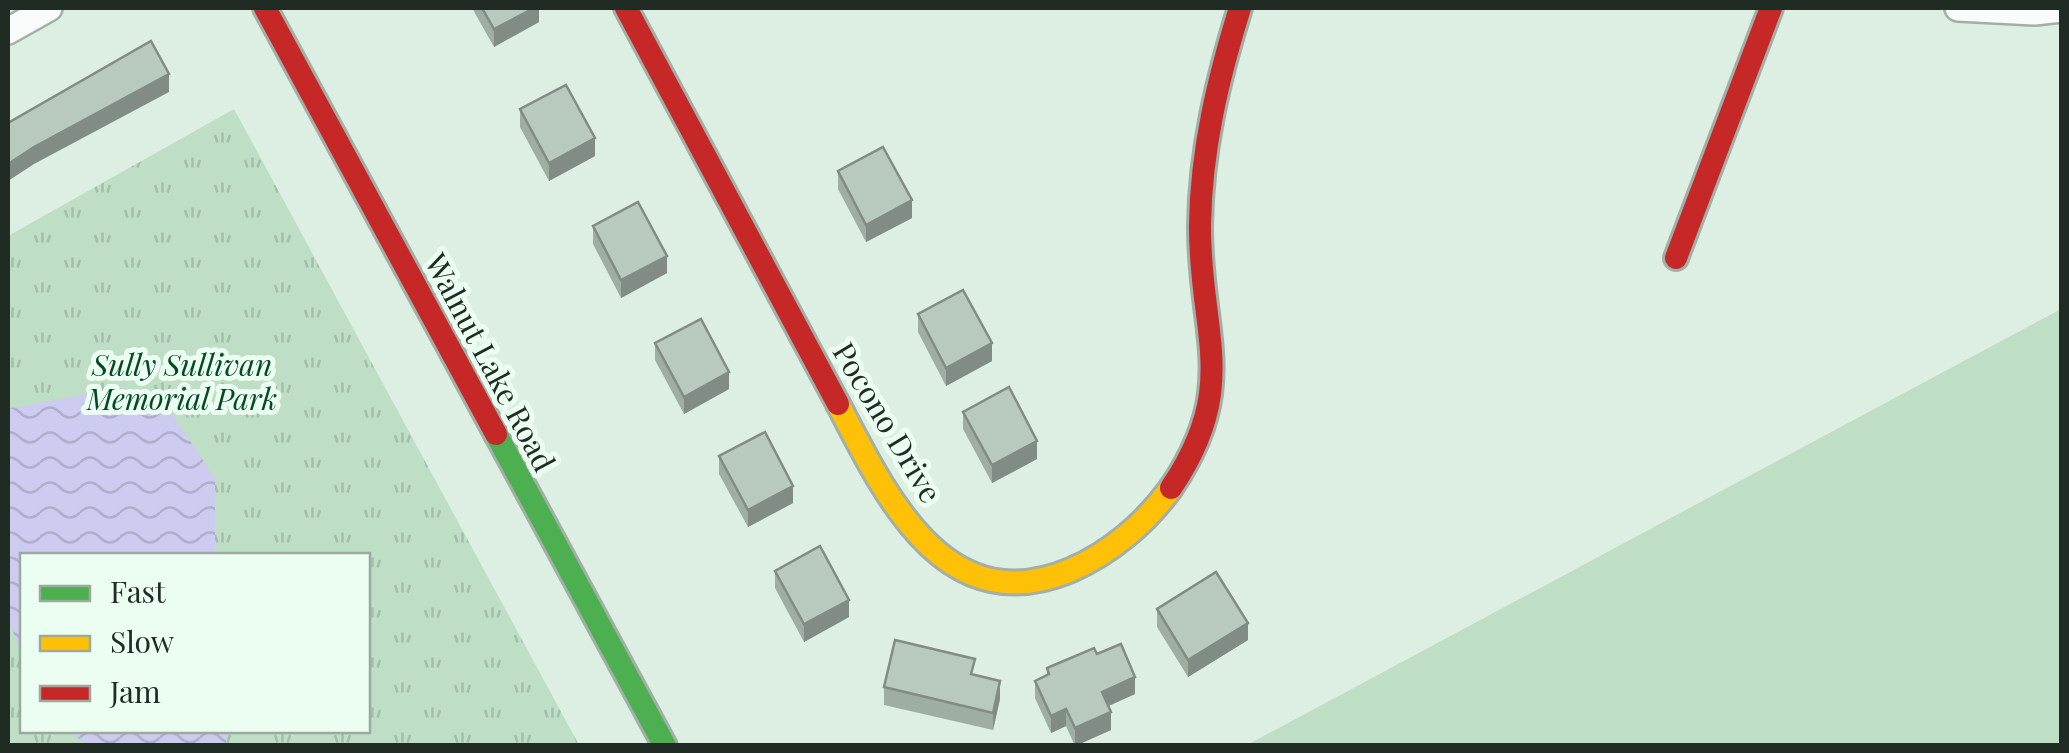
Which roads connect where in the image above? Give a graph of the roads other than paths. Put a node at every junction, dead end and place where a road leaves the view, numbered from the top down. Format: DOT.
graph roads {
  1 [pos="49,8"];
  2 [pos="265,8"];
  3 [pos="626,8"];
  4 [pos="1240,8"];
  5 [pos="1771,8"];
  6 [pos="1958,8"];
  7 [pos="2062,9"];
  8 [pos="8,32"];
  9 [pos="1676,258"];
  10 [pos="665,746"];
  1 -- 8 [label="street"];
  2 -- 10 [label="street, Walnut Lake Road"];
  3 -- 4 [label="street, Pocono Drive"];
  5 -- 9 [label="street"];
  6 -- 7 [label="street"];
}
